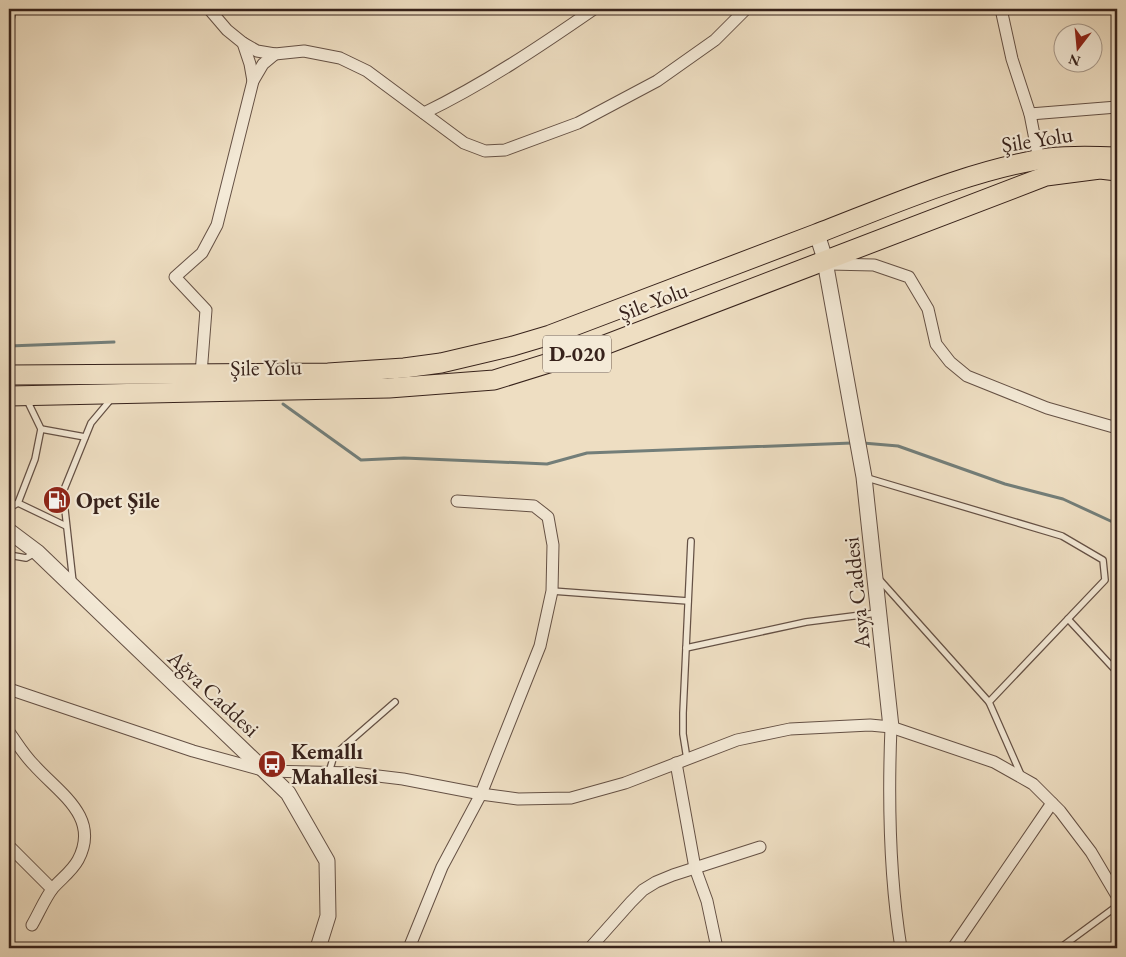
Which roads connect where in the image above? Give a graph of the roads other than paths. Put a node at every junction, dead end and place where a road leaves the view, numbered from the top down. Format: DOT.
graph roads {
  1 [pos="209,9"];
  2 [pos="594,9"];
  3 [pos="746,9"];
  4 [pos="1001,9"];
  5 [pos="242,43"];
  6 [pos="275,54"];
  7 [pos="253,81"];
  8 [pos="1117,106"];
  9 [pos="424,113"];
  10 [pos="1030,114"];
  11 [pos="1117,157"];
  12 [pos="1039,160"];
  13 [pos="1117,171"];
  14 [pos="817,234"];
  15 [pos="826,262"];
  16 [pos="9,374"];
  17 [pos="202,374"];
  18 [pos="116,393"];
  19 [pos="17,396"];
  20 [pos="1117,428"];
  21 [pos="41,429"];
  22 [pos="85,437"];
  23 [pos="864,477"];
  24 [pos="457,500"];
  25 [pos="18,503"];
  26 [pos="9,508"];
  27 [pos="66,526"];
  28 [pos="9,531"];
  29 [pos="691,541"];
  30 [pos="37,552"];
  31 [pos="9,555"];
  32 [pos="876,575"];
  33 [pos="74,589"];
  34 [pos="552,591"];
  35 [pos="688,601"];
  36 [pos="879,613"];
  37 [pos="1068,619"];
  38 [pos="686,648"];
  39 [pos="1117,672"];
  40 [pos="9,688"];
  41 [pos="395,702"];
  42 [pos="989,702"];
  43 [pos="891,727"];
  44 [pos="9,732"];
  45 [pos="682,761"];
  46 [pos="266,771"];
  47 [pos="330,772"];
  48 [pos="1023,779"];
  49 [pos="482,794"];
  50 [pos="1052,803"];
  51 [pos="9,846"];
  52 [pos="760,847"];
  53 [pos="696,868"];
  54 [pos="52,890"];
  55 [pos="1117,896"];
  56 [pos="1117,906"];
  57 [pos="32,925"];
  58 [pos="318,948"];
  59 [pos="409,948"];
  60 [pos="590,948"];
  61 [pos="717,948"];
  62 [pos="901,948"];
  63 [pos="953,948"];
  64 [pos="1060,948"];
  1 -- 5 [label="street"];
  2 -- 9 [label="street"];
  3 -- 9 [label="street"];
  4 -- 10 [label="street"];
  5 -- 6 [label="street"];
  5 -- 7 [label="street"];
  6 -- 7 [label="street"];
  6 -- 9 [label="street"];
  7 -- 17 [label="street"];
  8 -- 10 [label="street"];
  10 -- 12 [label="street"];
  11 -- 12 [label="highway, Şile Yolu / D-020"];
  12 -- 14 [label="highway, Şile Yolu / D-020"];
  13 -- 15 [label="highway, Şile Yolu / D-020"];
  14 -- 15 [label="street"];
  14 -- 17 [label="highway, Şile Yolu / D-020"];
  15 -- 18 [label="highway, Şile Yolu / D-020"];
  15 -- 20 [label="street"];
  15 -- 23 [label="street, Asya Caddesi"];
  16 -- 17 [label="highway, Şile Yolu / D-020"];
  18 -- 19 [label="highway, Şile Yolu / D-020"];
  18 -- 22 [label="lane"];
  19 -- 21 [label="lane"];
  21 -- 22 [label="lane"];
  21 -- 25 [label="lane"];
  22 -- 27 [label="lane"];
  23 -- 32 [label="street, Asya Caddesi"];
  23 -- 37 [label="lane"];
  24 -- 34 [label="street"];
  25 -- 26 [label="lane"];
  25 -- 27 [label="lane"];
  27 -- 33 [label="lane"];
  28 -- 30 [label="street, Ağva Caddesi"];
  29 -- 35 [label="lane"];
  30 -- 31 [label="lane"];
  30 -- 33 [label="street, Ağva Caddesi"];
  32 -- 36 [label="street, Asya Caddesi"];
  32 -- 42 [label="lane"];
  33 -- 46 [label="street, Ağva Caddesi"];
  34 -- 35 [label="lane"];
  34 -- 49 [label="street"];
  35 -- 38 [label="lane"];
  36 -- 38 [label="lane"];
  36 -- 43 [label="street, Asya Caddesi"];
  37 -- 39 [label="lane"];
  37 -- 42 [label="lane"];
  38 -- 45 [label="lane"];
  40 -- 46 [label="street"];
  41 -- 47 [label="lane"];
  42 -- 48 [label="lane"];
  43 -- 45 [label="street"];
  43 -- 48 [label="street"];
  43 -- 62 [label="street"];
  44 -- 54 [label="street"];
  45 -- 49 [label="street"];
  45 -- 53 [label="street"];
  46 -- 47 [label="street"];
  46 -- 58 [label="street, Ağva Caddesi"];
  47 -- 49 [label="street"];
  48 -- 50 [label="street"];
  49 -- 59 [label="street"];
  50 -- 55 [label="street"];
  50 -- 63 [label="street"];
  51 -- 54 [label="street"];
  52 -- 53 [label="street"];
  53 -- 60 [label="street"];
  53 -- 61 [label="street"];
  54 -- 57 [label="street"];
  56 -- 64 [label="lane"];
}
